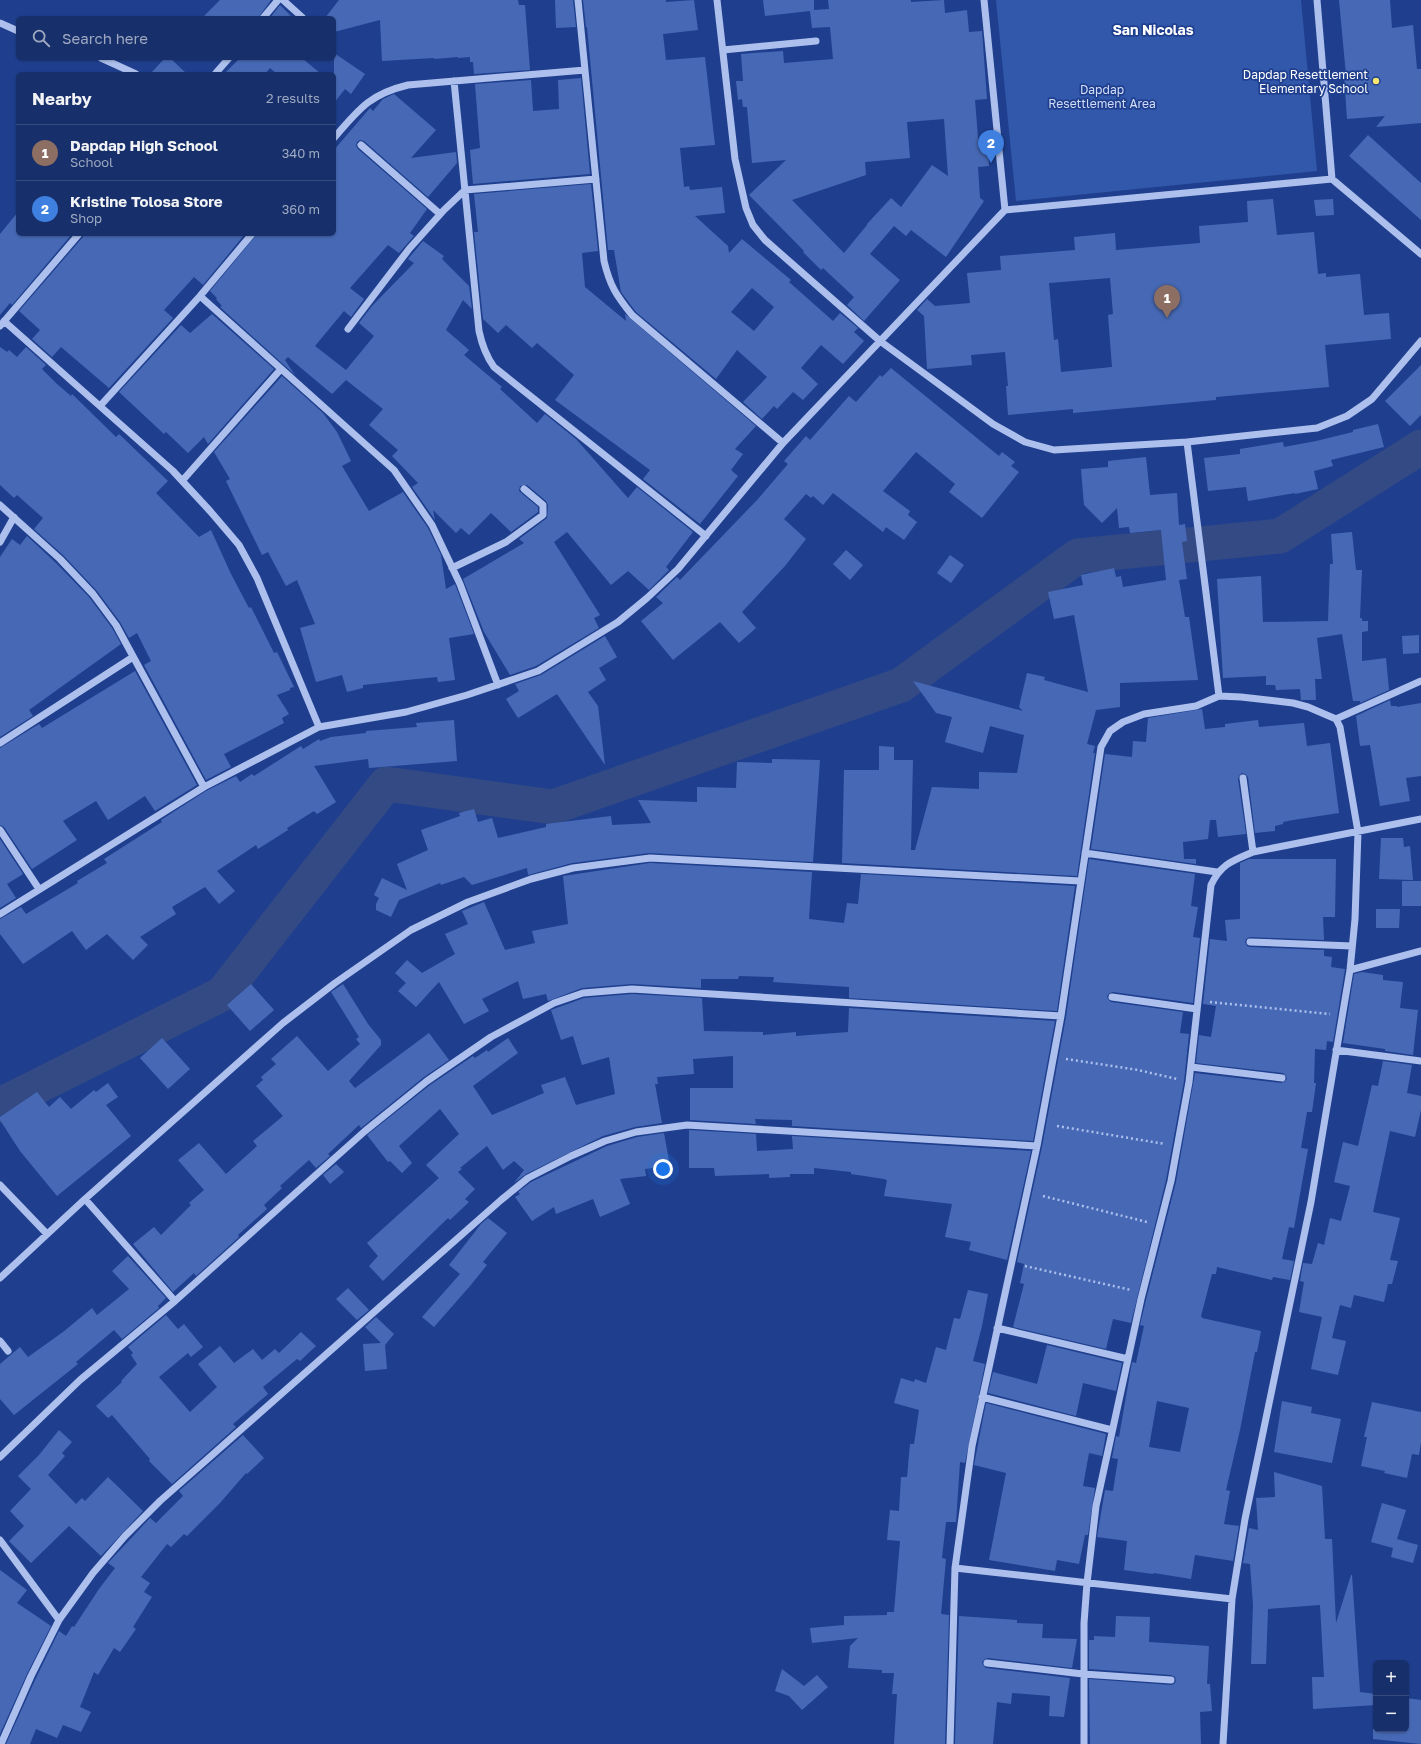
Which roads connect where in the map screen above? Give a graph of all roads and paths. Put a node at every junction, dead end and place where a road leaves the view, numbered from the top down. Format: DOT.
graph roads {
  1 [pos="278,0"];
  2 [pos="283,0"];
  3 [pos="578,0"];
  4 [pos="717,0"];
  5 [pos="984,0"];
  6 [pos="1317,0"];
  7 [pos="265,16"];
  8 [pos="301,16"];
  9 [pos="0,24"];
  10 [pos="16,29"];
  11 [pos="816,41"];
  12 [pos="723,50"];
  13 [pos="105,60"];
  14 [pos="227,60"];
  15 [pos="585,70"];
  16 [pos="132,72"];
  17 [pos="217,72"];
  18 [pos="454,81"];
  19 [pos="336,136"];
  20 [pos="361,145"];
  21 [pos="596,179"];
  22 [pos="1332,179"];
  23 [pos="465,190"];
  24 [pos="1005,210"];
  25 [pos="440,214"];
  26 [pos="77,236"];
  27 [pos="250,236"];
  28 [pos="1421,254"];
  29 [pos="200,296"];
  30 [pos="2,324"];
  31 [pos="348,328"];
  32 [pos="880,341"];
  33 [pos="1421,341"];
  34 [pos="281,369"];
  35 [pos="100,406"];
  36 [pos="1187,442"];
  37 [pos="783,443"];
  38 [pos="182,481"];
  39 [pos="524,489"];
  40 [pos="0,505"];
  41 [pos="14,517"];
  42 [pos="706,536"];
  43 [pos="0,542"];
  44 [pos="452,568"];
  45 [pos="133,657"];
  46 [pos="1421,681"];
  47 [pos="498,685"];
  48 [pos="1219,696"];
  49 [pos="1336,719"];
  50 [pos="319,727"];
  51 [pos="0,743"];
  52 [pos="1243,778"];
  53 [pos="204,787"];
  54 [pos="1421,819"];
  55 [pos="0,830"];
  56 [pos="1358,832"];
  57 [pos="1253,852"];
  58 [pos="1085,853"];
  59 [pos="1218,872"];
  60 [pos="1080,881"];
  61 [pos="39,889"];
  62 [pos="0,914"];
  63 [pos="1250,942"];
  64 [pos="1352,946"];
  65 [pos="1421,952"];
  66 [pos="1350,970"];
  67 [pos="1112,997"];
  68 [pos="1198,1000"];
  69 [pos="1197,1009"];
  70 [pos="1342,1015"];
  71 [pos="1061,1016"];
  72 [pos="1336,1050"];
  73 [pos="1054,1057"];
  74 [pos="1421,1061"];
  75 [pos="1191,1067"];
  76 [pos="1282,1078"];
  77 [pos="1189,1082"];
  78 [pos="1057,1126"];
  79 [pos="1037,1146"];
  80 [pos="1177,1146"];
  81 [pos="0,1185"];
  82 [pos="1043,1196"];
  83 [pos="85,1199"];
  84 [pos="1160,1225"];
  85 [pos="47,1234"];
  86 [pos="1020,1265"];
  87 [pos="0,1278"];
  88 [pos="1142,1293"];
  89 [pos="175,1301"];
  90 [pos="997,1328"];
  91 [pos="0,1341"];
  92 [pos="8,1351"];
  93 [pos="1128,1358"];
  94 [pos="982,1397"];
  95 [pos="1112,1430"];
  96 [pos="0,1457"];
  97 [pos="0,1540"];
  98 [pos="955,1568"];
  99 [pos="1087,1583"];
  100 [pos="1232,1599"];
  101 [pos="59,1620"];
  102 [pos="987,1663"];
  103 [pos="1083,1674"];
  104 [pos="1171,1680"];
  105 [pos="1,1744"];
  106 [pos="950,1744"];
  107 [pos="1084,1744"];
  108 [pos="1223,1744"];
  1 -- 7 [label="street"];
  2 -- 8 [label="street"];
  3 -- 15 [label="street"];
  4 -- 12 [label="street"];
  5 -- 24 [label="street"];
  6 -- 22 [label="street"];
  9 -- 10 [label="street"];
  11 -- 12 [label="street"];
  12 -- 32 [label="street"];
  13 -- 16 [label="street"];
  14 -- 17 [label="street"];
  15 -- 18 [label="street"];
  15 -- 21 [label="street"];
  18 -- 19 [label="street"];
  18 -- 23 [label="street"];
  20 -- 25 [label="street"];
  21 -- 23 [label="street"];
  21 -- 37 [label="street"];
  22 -- 24 [label="street"];
  22 -- 28 [label="street"];
  23 -- 25 [label="street"];
  23 -- 42 [label="street"];
  24 -- 32 [label="street"];
  25 -- 31 [label="street"];
  26 -- 30 [label="street"];
  27 -- 29 [label="street"];
  29 -- 34 [label="street"];
  29 -- 35 [label="street"];
  30 -- 35 [label="street"];
  32 -- 36 [label="street"];
  32 -- 37 [label="street"];
  33 -- 36 [label="street"];
  34 -- 38 [label="street"];
  34 -- 44 [label="street"];
  35 -- 38 [label="street"];
  36 -- 48 [label="street"];
  37 -- 42 [label="street"];
  38 -- 50 [label="street"];
  39 -- 44 [label="street"];
  40 -- 41 [label="street"];
  41 -- 43 [label="street"];
  41 -- 45 [label="street"];
  42 -- 47 [label="street"];
  44 -- 47 [label="street"];
  45 -- 51 [label="street"];
  45 -- 53 [label="street"];
  46 -- 49 [label="street"];
  47 -- 50 [label="street"];
  48 -- 49 [label="street"];
  48 -- 58 [label="street"];
  49 -- 56 [label="street"];
  50 -- 53 [label="street"];
  52 -- 57 [label="street"];
  53 -- 61 [label="street"];
  54 -- 56 [label="street"];
  55 -- 61 [label="street"];
  56 -- 57 [label="street"];
  56 -- 64 [label="street"];
  57 -- 59 [label="street"];
  58 -- 59 [label="street"];
  58 -- 60 [label="street"];
  59 -- 68 [label="street"];
  60 -- 71 [label="street"];
  60 -- 83 [label="street"];
  61 -- 62 [label="street"];
  63 -- 64 [label="street"];
  64 -- 66 [label="street"];
  65 -- 66 [label="street"];
  66 -- 70 [label="street"];
  67 -- 69 [label="street"];
  68 -- 69 [label="street"];
  68 -- 70 [label="path"];
  69 -- 75 [label="street"];
  70 -- 72 [label="street"];
  71 -- 73 [label="street"];
  71 -- 89 [label="street"];
  72 -- 74 [label="street"];
  72 -- 100 [label="street"];
  73 -- 77 [label="path"];
  73 -- 79 [label="street"];
  75 -- 76 [label="street"];
  75 -- 77 [label="street"];
  77 -- 80 [label="street"];
  78 -- 80 [label="path"];
  79 -- 90 [label="street"];
  79 -- 101 [label="street"];
  80 -- 84 [label="street"];
  81 -- 85 [label="street"];
  82 -- 84 [label="path"];
  83 -- 85 [label="street"];
  83 -- 89 [label="street"];
  84 -- 88 [label="street"];
  85 -- 87 [label="street"];
  86 -- 88 [label="path"];
  88 -- 93 [label="street"];
  89 -- 96 [label="street"];
  90 -- 93 [label="street"];
  90 -- 94 [label="street"];
  91 -- 92 [label="street"];
  93 -- 95 [label="street"];
  94 -- 95 [label="street"];
  94 -- 98 [label="street"];
  95 -- 99 [label="street"];
  97 -- 101 [label="street"];
  98 -- 99 [label="street"];
  98 -- 106 [label="street"];
  99 -- 100 [label="street"];
  99 -- 103 [label="street"];
  100 -- 108 [label="street"];
  101 -- 105 [label="street"];
  102 -- 103 [label="street"];
  103 -- 104 [label="street"];
  103 -- 107 [label="street"];
}
